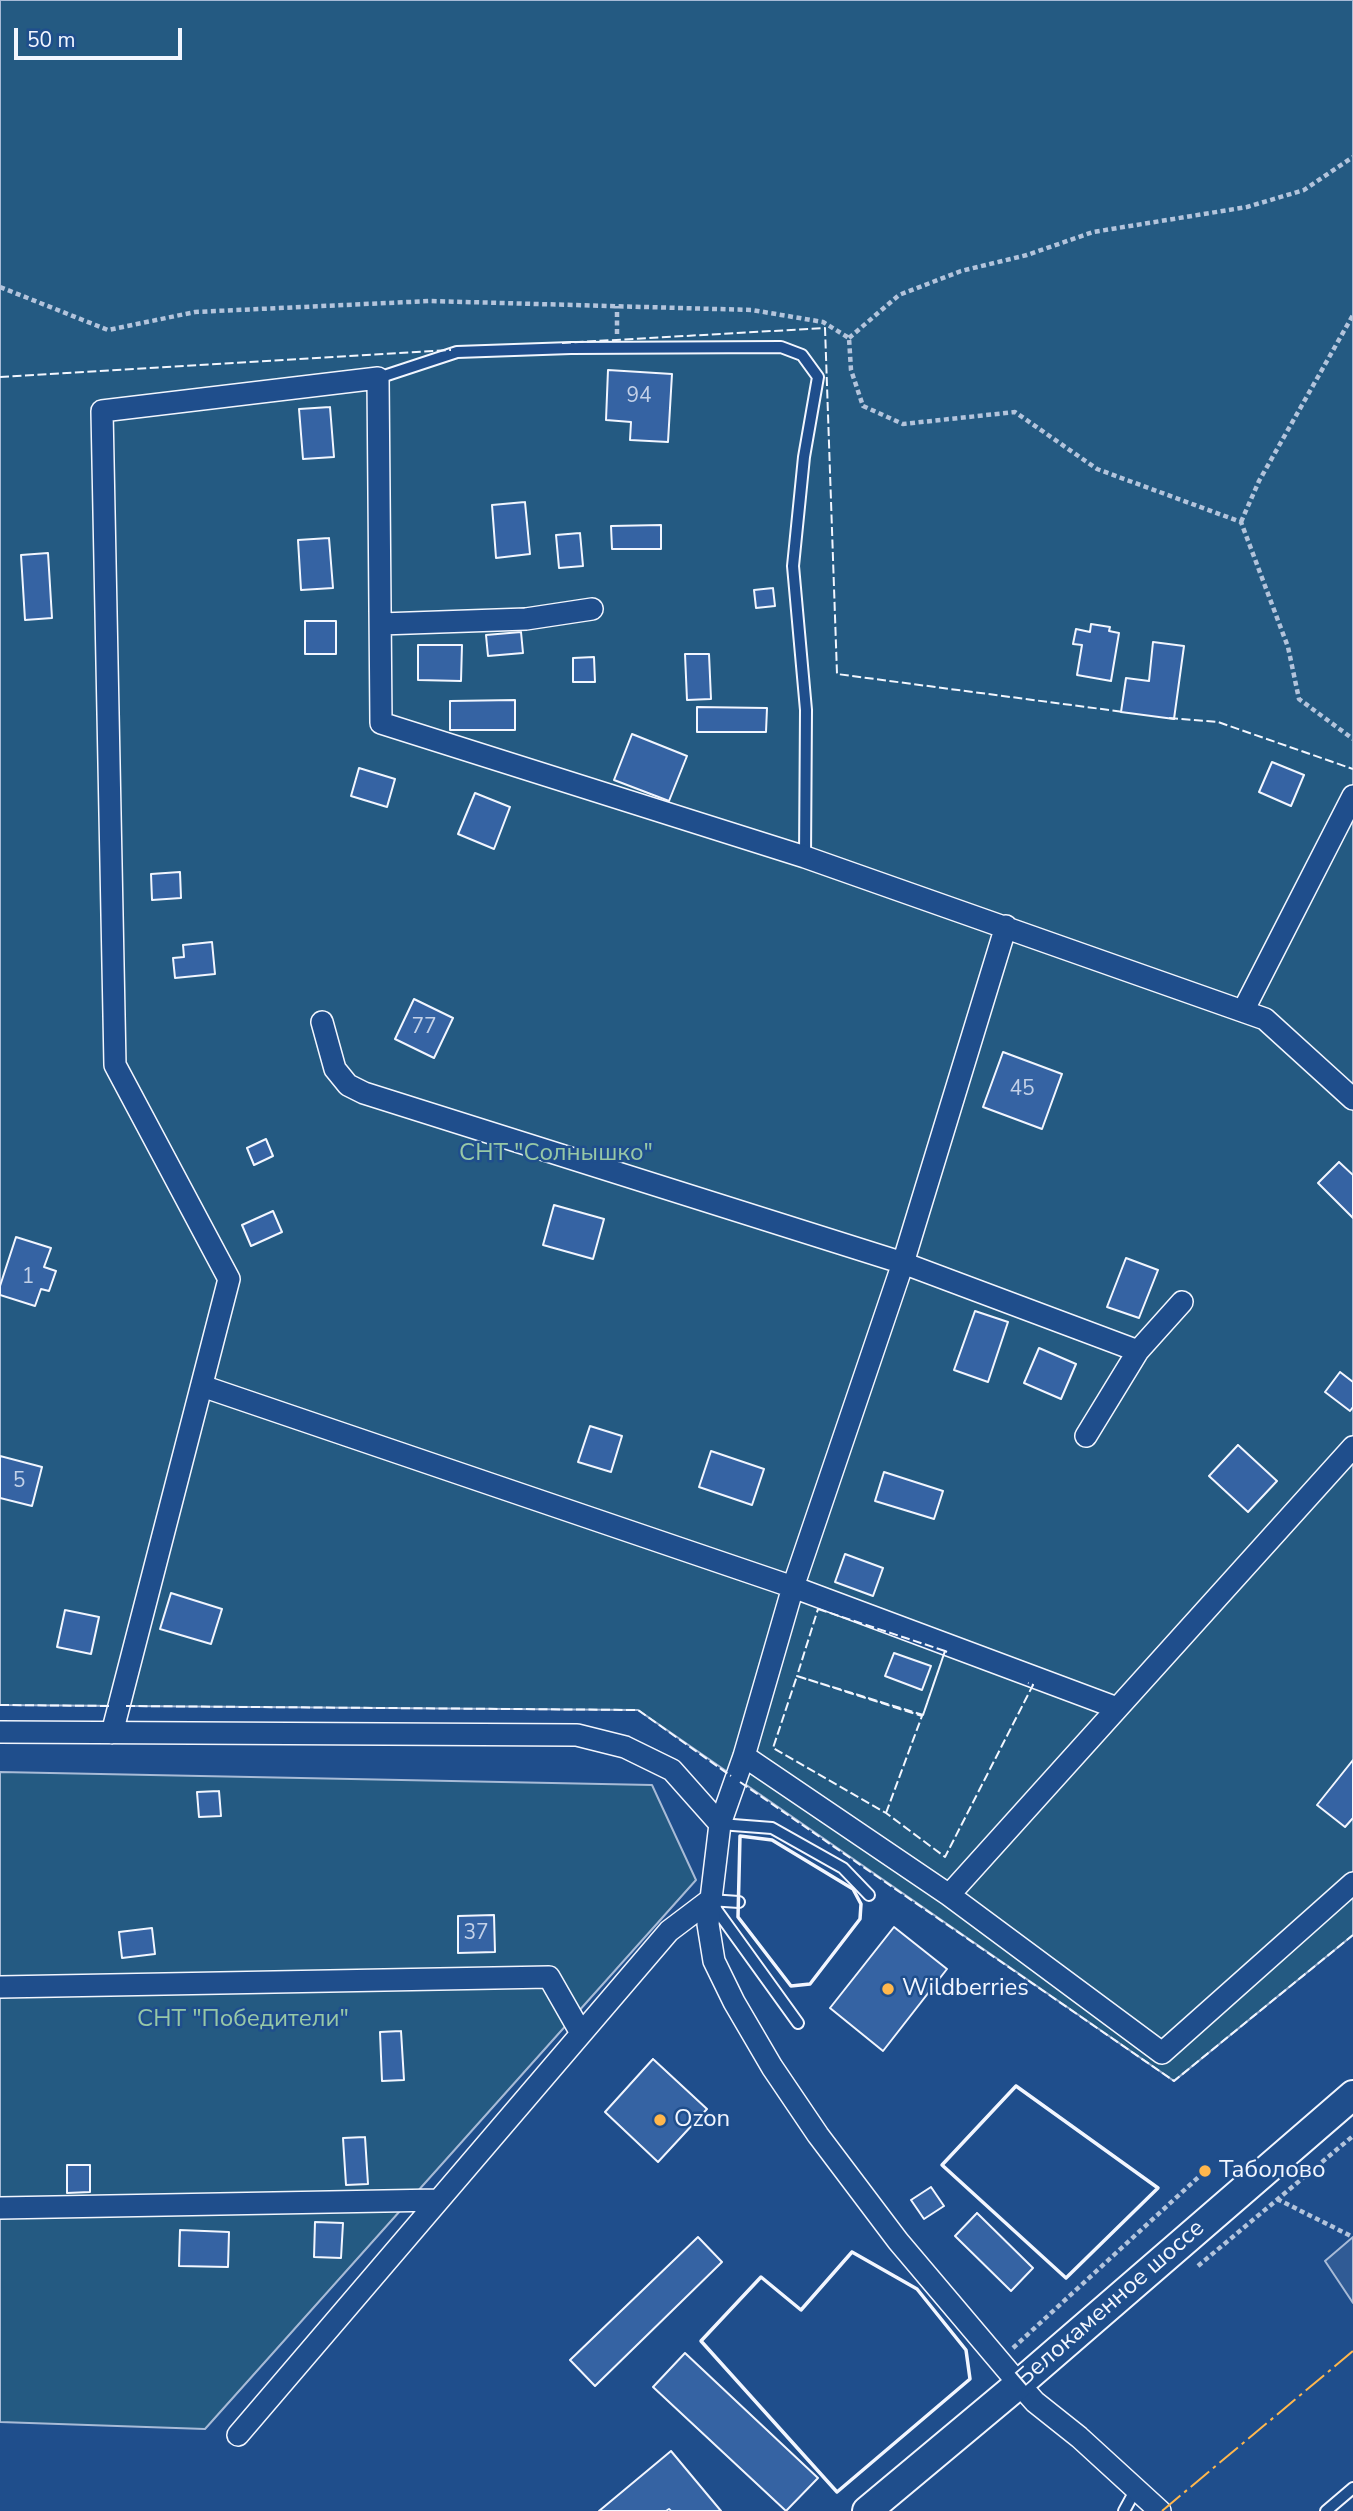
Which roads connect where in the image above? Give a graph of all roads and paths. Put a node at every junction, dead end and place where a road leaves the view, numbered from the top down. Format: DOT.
graph roads {
  1 [pos="1353,157"];
  2 [pos="0,287"];
  3 [pos="617,306"];
  4 [pos="1353,315"];
  5 [pos="849,338"];
  6 [pos="617,348"];
  7 [pos="378,378"];
  8 [pos="1241,522"];
  9 [pos="592,609"];
  10 [pos="381,624"];
  11 [pos="1353,739"];
  12 [pos="1353,796"];
  13 [pos="805,857"];
  14 [pos="1006,926"];
  15 [pos="1243,1012"];
  16 [pos="322,1021"];
  17 [pos="1353,1099"];
  18 [pos="903,1263"];
  19 [pos="1182,1302"];
  20 [pos="1138,1351"];
  21 [pos="202,1386"];
  22 [pos="1086,1436"];
  23 [pos="1353,1447"];
  24 [pos="793,1587"];
  25 [pos="1117,1708"];
  26 [pos="0,1732"];
  27 [pos="112,1733"];
  28 [pos="744,1756"];
  29 [pos="720,1824"];
  30 [pos="1353,1883"];
  31 [pos="869,1895"];
  32 [pos="949,1895"];
  33 [pos="710,1900"];
  34 [pos="739,1902"];
  35 [pos="0,1987"];
  36 [pos="798,2023"];
  37 [pos="581,2033"];
  38 [pos="1353,2095"];
  39 [pos="1205,2171"];
  40 [pos="439,2200"];
  41 [pos="1277,2200"];
  42 [pos="0,2208"];
  43 [pos="1353,2237"];
  44 [pos="1024,2339"];
  45 [pos="1019,2384"];
  46 [pos="238,2435"];
  47 [pos="1353,2488"];
  48 [pos="1136,2489"];
  49 [pos="867,2511"];
  50 [pos="1124,2511"];
  51 [pos="1160,2511"];
  52 [pos="1326,2511"];
  1 -- 5 [label="path"];
  2 -- 3 [label="path"];
  3 -- 5 [label="path"];
  3 -- 6 [label="path"];
  4 -- 8 [label="path"];
  5 -- 8 [label="path"];
  6 -- 7 [label="lane"];
  6 -- 13 [label="lane"];
  7 -- 10 [label="street"];
  7 -- 21 [label="street"];
  8 -- 11 [label="path"];
  9 -- 10 [label="street"];
  10 -- 13 [label="street"];
  12 -- 15 [label="street"];
  13 -- 14 [label="street"];
  14 -- 15 [label="street"];
  14 -- 18 [label="street"];
  15 -- 17 [label="street"];
  16 -- 18 [label="street"];
  18 -- 20 [label="street"];
  18 -- 24 [label="street"];
  19 -- 20 [label="street"];
  20 -- 22 [label="street"];
  21 -- 24 [label="street"];
  21 -- 27 [label="street"];
  23 -- 25 [label="street"];
  24 -- 25 [label="street"];
  24 -- 28 [label="street"];
  25 -- 32 [label="street"];
  26 -- 27 [label="street"];
  27 -- 29 [label="street"];
  28 -- 29 [label="street"];
  28 -- 32 [label="street"];
  29 -- 31 [label="lane"];
  29 -- 33 [label="street"];
  30 -- 32 [label="street"];
  33 -- 34 [label="lane"];
  33 -- 36 [label="lane"];
  33 -- 37 [label="street"];
  33 -- 45 [label="street"];
  35 -- 37 [label="street"];
  37 -- 40 [label="street"];
  38 -- 45 [label="main road, Белокаменное шоссе"];
  39 -- 44 [label="path"];
  40 -- 42 [label="street"];
  40 -- 46 [label="street"];
  41 -- 43 [label="path"];
  45 -- 48 [label="street"];
  45 -- 49 [label="main road, Белокаменное шоссе"];
  47 -- 52 [label="lane"];
  48 -- 50 [label="lane"];
  48 -- 51 [label="street"];
}
